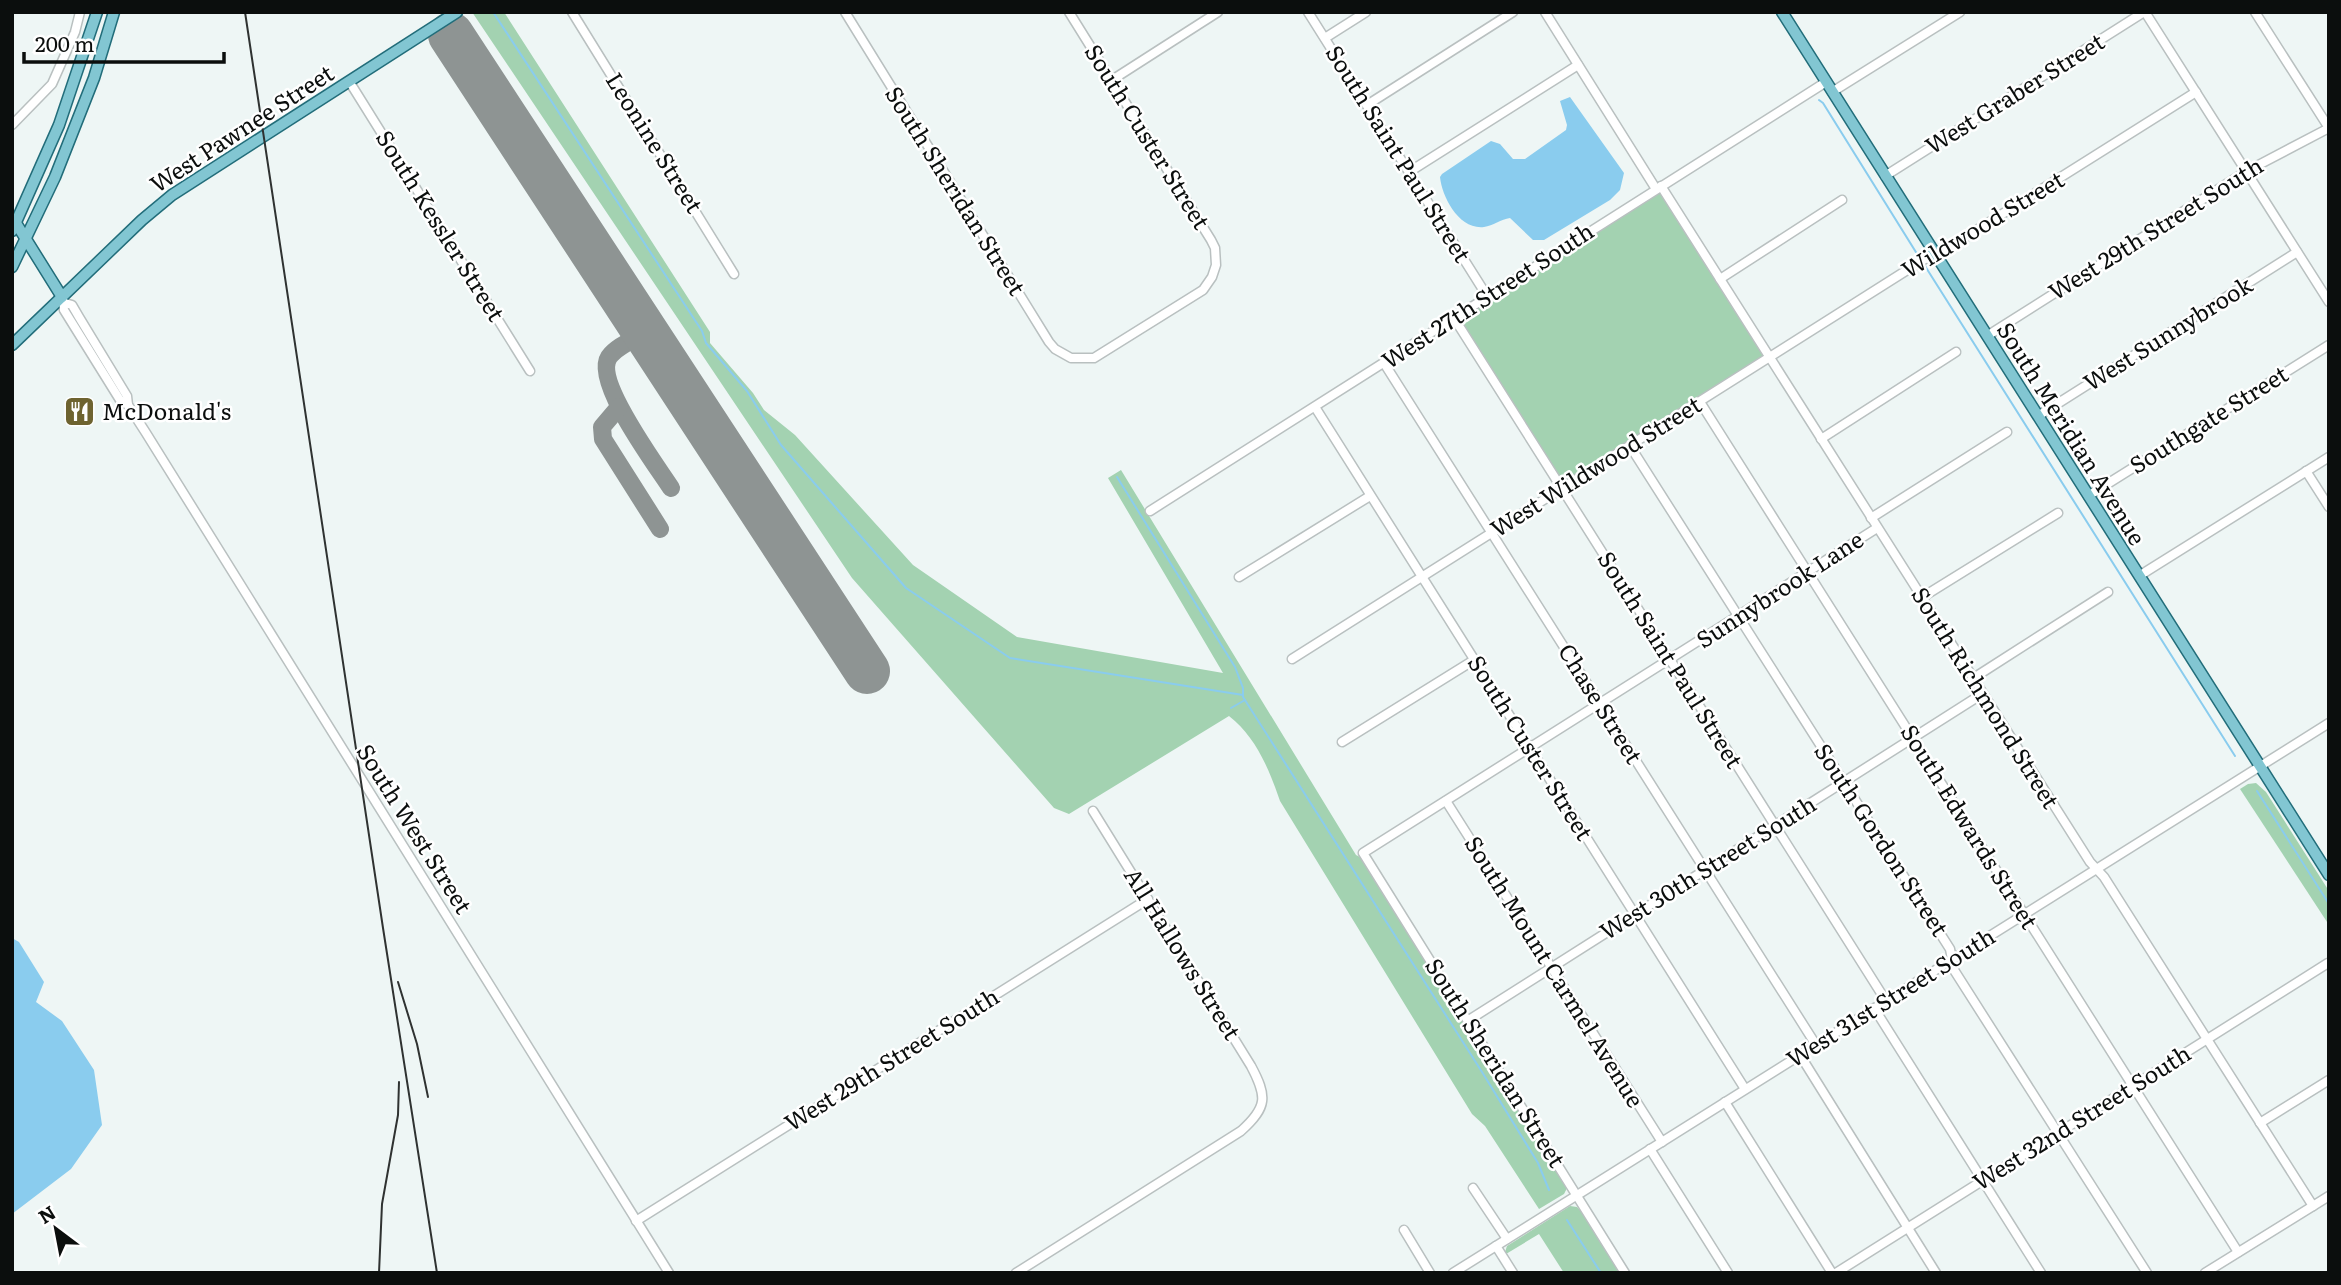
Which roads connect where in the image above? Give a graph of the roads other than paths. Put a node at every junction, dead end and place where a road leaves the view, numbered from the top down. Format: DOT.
graph roads {
  1 [pos="80,12"];
  2 [pos="97,12"];
  3 [pos="114,12"];
  4 [pos="457,12"];
  5 [pos="572,12"];
  6 [pos="845,12"];
  7 [pos="1069,12"];
  8 [pos="1218,12"];
  9 [pos="1308,12"];
  10 [pos="1366,12"];
  11 [pos="1513,12"];
  12 [pos="1545,12"];
  13 [pos="1782,12"];
  14 [pos="1960,12"];
  15 [pos="2144,12"];
  16 [pos="2256,12"];
  17 [pos="1325,38"];
  18 [pos="1578,65"];
  19 [pos="1112,80"];
  20 [pos="349,81"];
  21 [pos="1826,82"];
  22 [pos="1832,92"];
  23 [pos="2196,92"];
  24 [pos="1367,105"];
  25 [pos="12,125"];
  26 [pos="2329,128"];
  27 [pos="1409,172"];
  28 [pos="2247,172"];
  29 [pos="1885,176"];
  30 [pos="1659,187"];
  31 [pos="1842,200"];
  32 [pos="13,224"];
  33 [pos="26,238"];
  34 [pos="2297,252"];
  35 [pos="1935,255"];
  36 [pos="1216,265"];
  37 [pos="12,267"];
  38 [pos="734,274"];
  39 [pos="1720,279"];
  40 [pos="1487,296"];
  41 [pos="63,300"];
  42 [pos="2329,302"];
  43 [pos="1454,317"];
  44 [pos="1987,335"];
  45 [pos="12,345"];
  46 [pos="2329,345"];
  47 [pos="1956,352"];
  48 [pos="1770,358"];
  49 [pos="1384,363"];
  50 [pos="530,371"];
  51 [pos="1700,402"];
  52 [pos="1315,407"];
  53 [pos="2038,416"];
  54 [pos="2007,432"];
  55 [pos="1821,439"];
  56 [pos="1630,446"];
  57 [pos="2329,457"];
  58 [pos="2306,471"];
  59 [pos="1562,489"];
  60 [pos="1370,496"];
  61 [pos="2088,496"];
  62 [pos="2329,507"];
  63 [pos="1150,511"];
  64 [pos="2058,513"];
  65 [pos="1871,518"];
  66 [pos="1877,528"];
  67 [pos="1492,533"];
  68 [pos="1808,572"];
  69 [pos="2139,576"];
  70 [pos="1239,577"];
  71 [pos="1423,577"];
  72 [pos="2108,593"];
  73 [pos="1921,598"];
  74 [pos="1739,616"];
  75 [pos="1292,659"];
  76 [pos="1474,660"];
  77 [pos="1670,660"];
  78 [pos="1972,679"];
  79 [pos="1982,694"];
  80 [pos="1600,704"];
  81 [pos="2329,723"];
  82 [pos="1913,738"];
  83 [pos="1342,743"];
  84 [pos="1531,748"];
  85 [pos="2260,766"];
  86 [pos="1843,782"];
  87 [pos="1446,802"];
  88 [pos="1093,810"];
  89 [pos="1774,826"];
  90 [pos="1363,853"];
  91 [pos="1705,870"];
  92 [pos="2095,870"];
  93 [pos="2329,875"];
  94 [pos="1148,899"];
  95 [pos="1635,914"];
  96 [pos="2024,914"];
  97 [pos="1953,958"];
  98 [pos="2328,963"];
  99 [pos="1551,967"];
  100 [pos="1886,1001"];
  101 [pos="1874,1009"];
  102 [pos="1469,1020"];
  103 [pos="2206,1040"];
  104 [pos="1816,1045"];
  105 [pos="1800,1055"];
  106 [pos="2329,1080"];
  107 [pos="2132,1087"];
  108 [pos="1745,1089"];
  109 [pos="1724,1102"];
  110 [pos="2260,1124"];
  111 [pos="2058,1134"];
  112 [pos="1662,1142"];
  113 [pos="1650,1149"];
  114 [pos="1983,1181"];
  115 [pos="1473,1188"];
  116 [pos="1577,1195"];
  117 [pos="2329,1196"];
  118 [pos="2313,1206"];
  119 [pos="636,1221"];
  120 [pos="1908,1228"];
  121 [pos="1404,1230"];
  122 [pos="1507,1239"];
  123 [pos="1496,1246"];
  124 [pos="2238,1252"];
  125 [pos="669,1273"];
  126 [pos="1016,1273"];
  127 [pos="1430,1273"];
  128 [pos="1453,1273"];
  129 [pos="1513,1273"];
  130 [pos="1626,1273"];
  131 [pos="1728,1273"];
  132 [pos="1834,1273"];
  133 [pos="1936,1273"];
  134 [pos="2041,1273"];
  135 [pos="2147,1273"];
  136 [pos="2205,1273"];
  1 -- 25 [label="street"];
  2 -- 32 [label="main road"];
  3 -- 33 [label="main road"];
  4 -- 20 [label="main road, West Pawnee Street"];
  5 -- 38 [label="street, Leonine Street"];
  6 -- 36 [label="street, South Sheridan Street"];
  7 -- 19 [label="street, South Custer Street"];
  8 -- 19 [label="street"];
  9 -- 17 [label="street, South Saint Paul Street"];
  10 -- 17 [label="street"];
  11 -- 24 [label="street"];
  12 -- 18 [label="street, South Richmond Street"];
  13 -- 21 [label="main road, South Meridian Avenue"];
  14 -- 22 [label="street"];
  15 -- 23 [label="street"];
  15 -- 29 [label="street, West Graber Street"];
  16 -- 26 [label="street"];
  17 -- 24 [label="street, South Saint Paul Street"];
  18 -- 27 [label="street"];
  18 -- 30 [label="street, South Richmond Street"];
  19 -- 36 [label="street, South Custer Street"];
  20 -- 41 [label="main road, West Pawnee Street"];
  20 -- 50 [label="street, South Kessler Street"];
  21 -- 22 [label="main road, South Meridian Avenue"];
  21 -- 30 [label="street, West 27th Street South"];
  22 -- 29 [label="main road, South Meridian Avenue"];
  23 -- 28 [label="street"];
  23 -- 35 [label="street, Wildwood Street"];
  24 -- 27 [label="street, South Saint Paul Street"];
  26 -- 28 [label="street, West 29th Street South"];
  27 -- 40 [label="street, South Saint Paul Street"];
  28 -- 34 [label="street"];
  28 -- 44 [label="street, West 29th Street South"];
  29 -- 35 [label="main road, South Meridian Avenue"];
  30 -- 39 [label="street, South Richmond Street"];
  30 -- 40 [label="street, West 27th Street South"];
  31 -- 39 [label="street"];
  32 -- 33 [label="main road, South West Street"];
  33 -- 37 [label="main road"];
  33 -- 41 [label="main road, South West Street"];
  34 -- 42 [label="street"];
  34 -- 53 [label="street, West Sunnybrook"];
  35 -- 44 [label="main road, South Meridian Avenue"];
  35 -- 48 [label="street, Wildwood Street"];
  39 -- 48 [label="street, South Richmond Street"];
  40 -- 43 [label="street, West 27th Street South"];
  41 -- 45 [label="main road, West Pawnee Street"];
  41 -- 119 [label="street, South West Street"];
  43 -- 49 [label="street, West 27th Street South"];
  43 -- 59 [label="street, South Saint Paul Street"];
  44 -- 53 [label="main road, South Meridian Avenue"];
  46 -- 61 [label="street, Southgate Street"];
  47 -- 55 [label="street"];
  48 -- 51 [label="street, West Wildwood Street"];
  48 -- 55 [label="street, South Richmond Street"];
  49 -- 52 [label="street, West 27th Street South"];
  49 -- 67 [label="street, Chase Street"];
  51 -- 56 [label="street, West Wildwood Street"];
  51 -- 68 [label="street, South Edwards Street"];
  52 -- 60 [label="street, South Custer Street"];
  52 -- 63 [label="street, West 27th Street South"];
  53 -- 61 [label="main road, South Meridian Avenue"];
  54 -- 65 [label="street, Sunnybrook Lane"];
  55 -- 65 [label="street, South Richmond Street"];
  56 -- 59 [label="street, West Wildwood Street"];
  56 -- 74 [label="street, South Gordon Street"];
  57 -- 58 [label="street"];
  58 -- 62 [label="street"];
  58 -- 69 [label="street"];
  59 -- 67 [label="street, West Wildwood Street"];
  59 -- 77 [label="street, South Saint Paul Street"];
  60 -- 70 [label="street"];
  60 -- 71 [label="street, South Custer Street"];
  61 -- 69 [label="main road, South Meridian Avenue"];
  64 -- 73 [label="street"];
  65 -- 66 [label="street, South Richmond Street"];
  66 -- 68 [label="street, Sunnybrook Lane"];
  66 -- 73 [label="street, South Richmond Street"];
  67 -- 71 [label="street, West Wildwood Street"];
  67 -- 80 [label="street, Chase Street"];
  68 -- 74 [label="street, Sunnybrook Lane"];
  68 -- 82 [label="street, South Edwards Street"];
  69 -- 85 [label="main road, South Meridian Avenue"];
  71 -- 75 [label="street, West Wildwood Street"];
  71 -- 76 [label="street, South Custer Street"];
  72 -- 78 [label="street"];
  73 -- 78 [label="street, South Richmond Street"];
  74 -- 77 [label="street, Sunnybrook Lane"];
  74 -- 86 [label="street, South Gordon Street"];
  76 -- 83 [label="street"];
  76 -- 84 [label="street, South Custer Street"];
  77 -- 80 [label="street, Sunnybrook Lane"];
  77 -- 89 [label="street, South Saint Paul Street"];
  78 -- 79 [label="street, South Richmond Street"];
  79 -- 82 [label="street, West 30th Street South"];
  79 -- 92 [label="street, South Richmond Street"];
  80 -- 84 [label="street, Sunnybrook Lane"];
  80 -- 91 [label="street, Chase Street"];
  81 -- 85 [label="street, West 31st Street South"];
  82 -- 86 [label="street, West 30th Street South"];
  82 -- 96 [label="street, South Edwards Street"];
  84 -- 87 [label="street, Sunnybrook Lane"];
  84 -- 95 [label="street, South Custer Street"];
  85 -- 92 [label="street, West 31st Street South"];
  85 -- 93 [label="main road, South Meridian Avenue"];
  86 -- 89 [label="street, West 30th Street South"];
  86 -- 97 [label="street, South Gordon Street"];
  87 -- 90 [label="street, Sunnybrook Lane"];
  87 -- 99 [label="street, South Mount Carmel Avenue"];
  88 -- 94 [label="street, All Hallows Street"];
  89 -- 91 [label="street, West 30th Street South"];
  89 -- 100 [label="street, South Saint Paul Street"];
  90 -- 102 [label="street, South Sheridan Street"];
  91 -- 95 [label="street, West 30th Street South"];
  91 -- 104 [label="street, Chase Street"];
  92 -- 96 [label="street, West 31st Street South"];
  92 -- 103 [label="street, South Richmond Street"];
  94 -- 119 [label="street, West 29th Street South"];
  94 -- 126 [label="street, All Hallows Street"];
  95 -- 99 [label="street, West 30th Street South"];
  95 -- 108 [label="street, South Custer Street"];
  96 -- 97 [label="street, West 31st Street South"];
  96 -- 107 [label="street, South Edwards Street"];
  97 -- 100 [label="street, West 31st Street South"];
  97 -- 111 [label="street, South Gordon Street"];
  98 -- 103 [label="street, West 32nd Street South"];
  99 -- 102 [label="street, West 30th Street South"];
  99 -- 112 [label="street, South Mount Carmel Avenue"];
  100 -- 101 [label="street, West 31st Street South"];
  101 -- 104 [label="street, West 31st Street South"];
  101 -- 114 [label="street"];
  102 -- 116 [label="street, South Sheridan Street"];
  103 -- 107 [label="street, West 32nd Street South"];
  103 -- 110 [label="street, South Richmond Street"];
  104 -- 105 [label="street, West 31st Street South"];
  105 -- 108 [label="street, West 31st Street South"];
  105 -- 120 [label="street"];
  106 -- 110 [label="street"];
  107 -- 111 [label="street, West 32nd Street South"];
  107 -- 124 [label="street, South Edwards Street"];
  108 -- 109 [label="street, West 31st Street South"];
  109 -- 112 [label="street, West 31st Street South"];
  109 -- 132 [label="street"];
  110 -- 118 [label="street, South Richmond Street"];
  111 -- 114 [label="street, West 32nd Street South"];
  111 -- 135 [label="street, South Gordon Street"];
  112 -- 113 [label="street, West 31st Street South"];
  113 -- 116 [label="street, West 31st Street South"];
  113 -- 131 [label="street"];
  114 -- 120 [label="street, West 32nd Street South"];
  114 -- 134 [label="street"];
  115 -- 122 [label="street"];
  116 -- 122 [label="street, West 31st Street South"];
  116 -- 130 [label="street, South Sheridan Street"];
  117 -- 118 [label="street"];
  118 -- 124 [label="street"];
  119 -- 125 [label="street, South West Street"];
  120 -- 132 [label="street, West 32nd Street South"];
  120 -- 133 [label="street"];
  121 -- 127 [label="street"];
  122 -- 123 [label="street, West 31st Street South"];
  123 -- 128 [label="street, West 31st Street South"];
  123 -- 129 [label="street"];
  124 -- 136 [label="street"];
}
